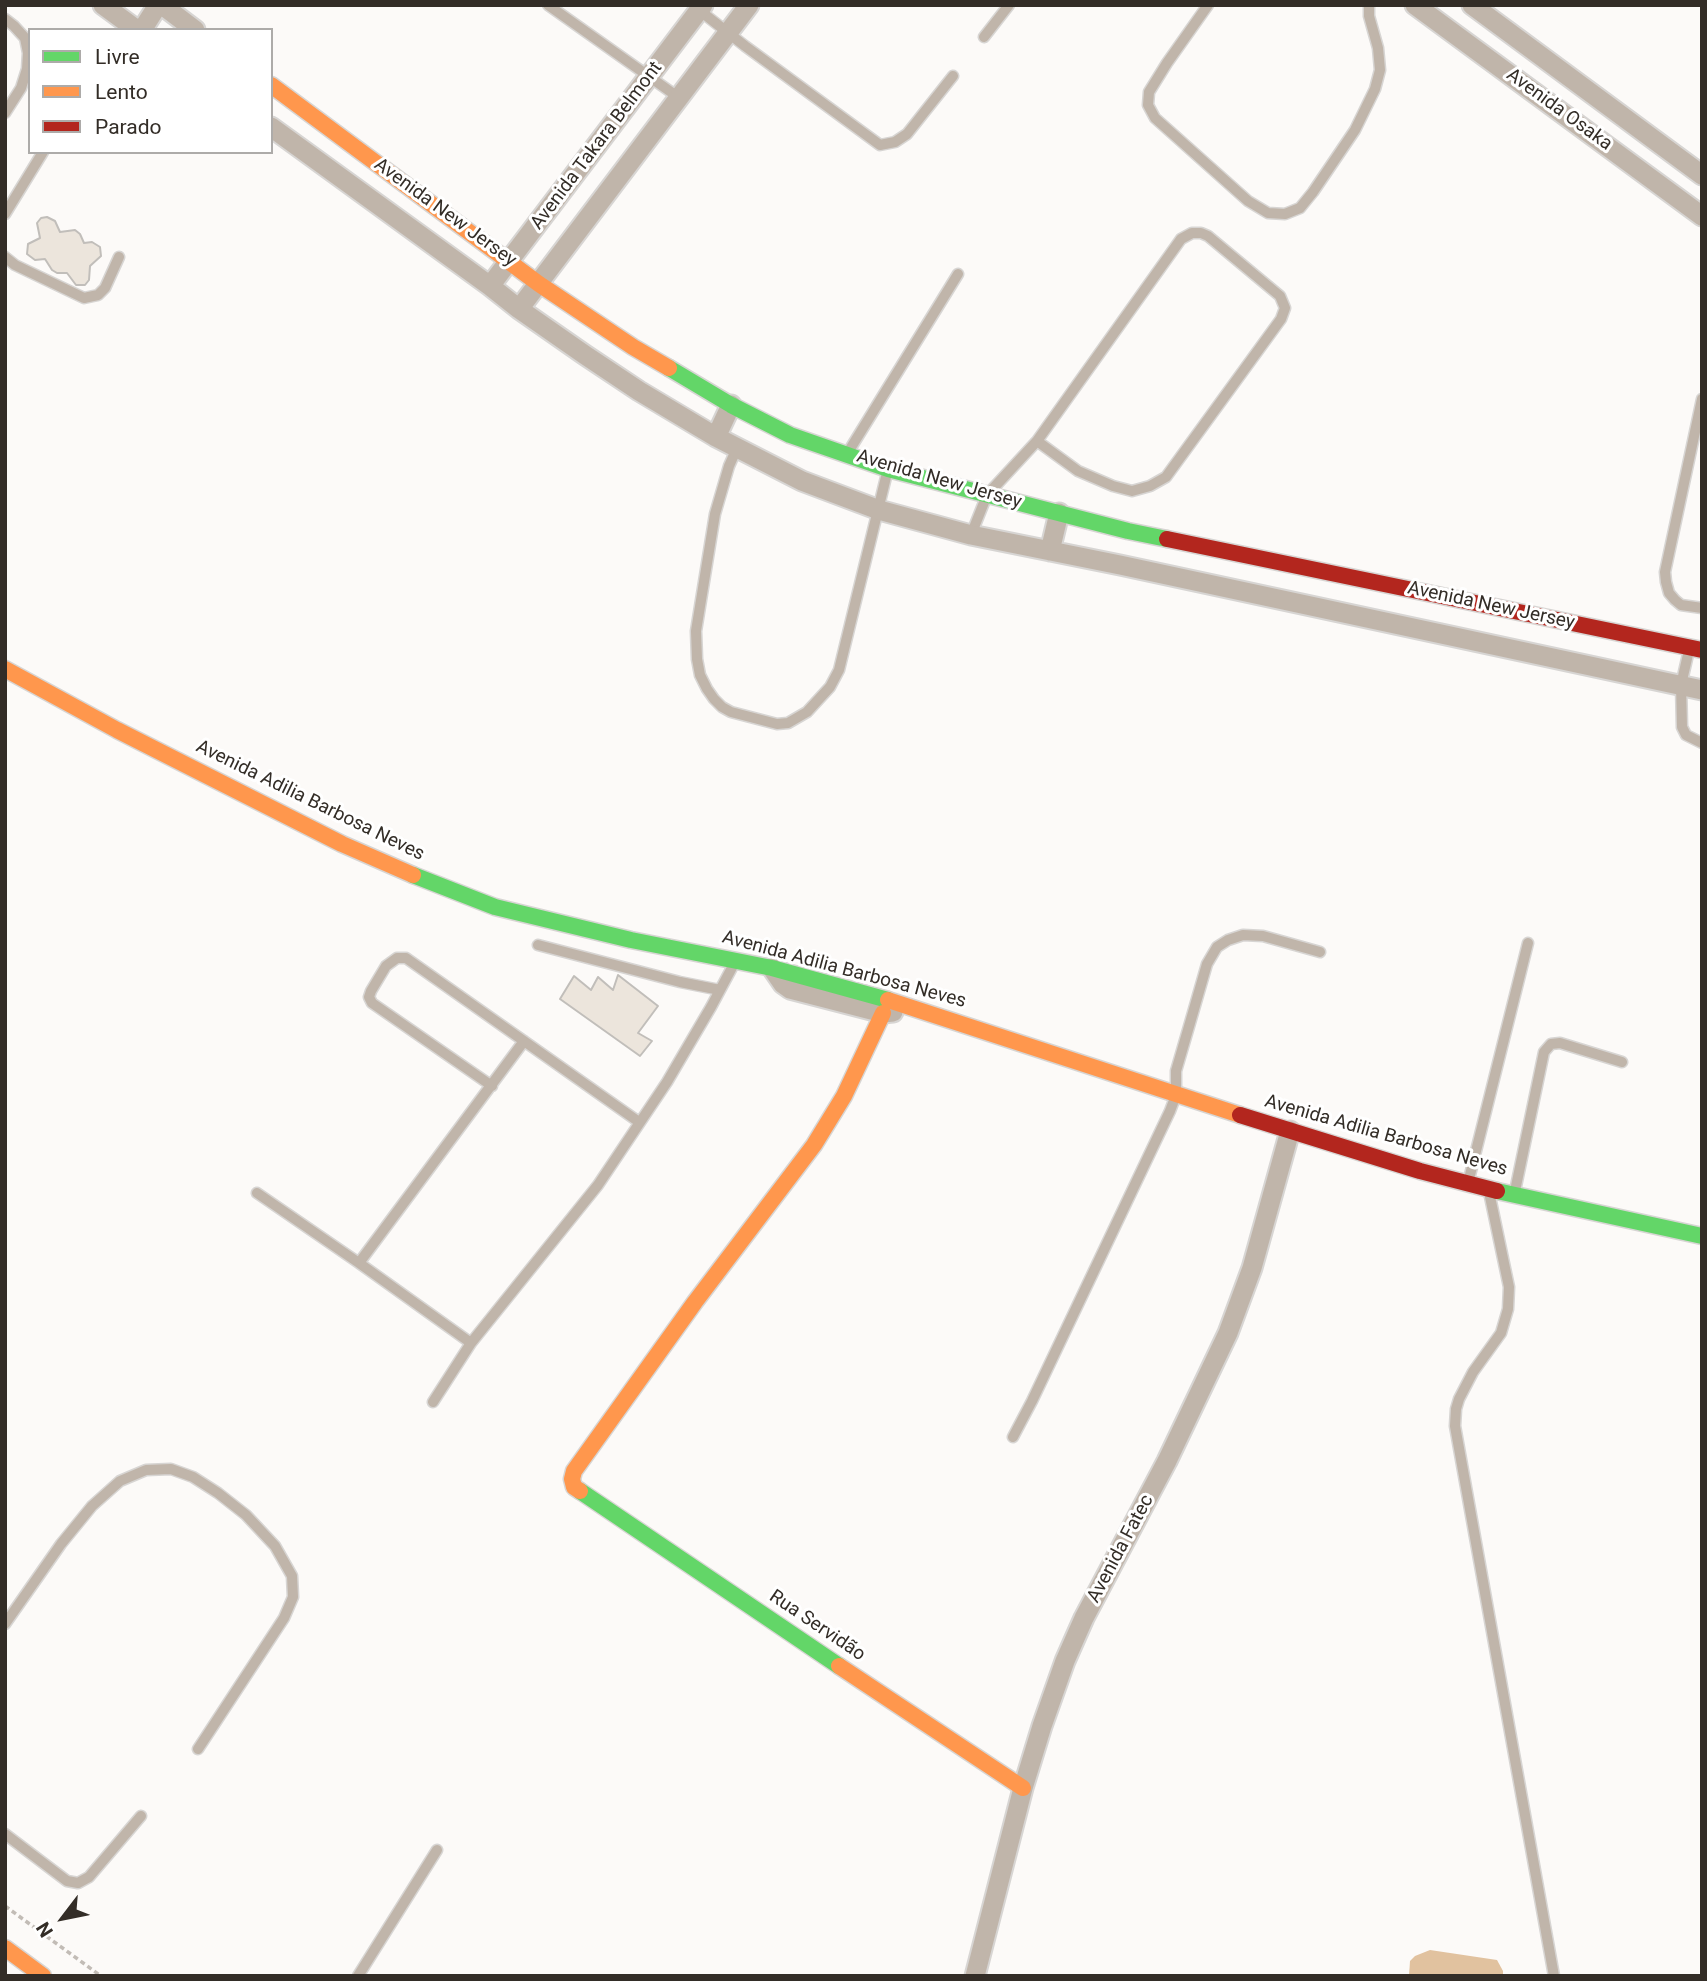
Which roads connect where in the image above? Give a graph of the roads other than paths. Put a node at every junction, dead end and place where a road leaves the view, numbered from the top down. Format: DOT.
graph roads {
  1 [pos="103,5"];
  2 [pos="160,5"];
  3 [pos="548,5"];
  4 [pos="749,5"];
  5 [pos="1009,5"];
  6 [pos="1208,5"];
  7 [pos="1369,5"];
  8 [pos="1415,5"];
  9 [pos="1472,5"];
  10 [pos="701,8"];
  11 [pos="5,19"];
  12 [pos="127,27"];
  13 [pos="143,28"];
  14 [pos="192,28"];
  15 [pos="728,33"];
  16 [pos="984,37"];
  17 [pos="953,76"];
  18 [pos="649,77"];
  19 [pos="273,86"];
  20 [pos="678,97"];
  21 [pos="1609,106"];
  22 [pos="5,113"];
  23 [pos="273,128"];
  24 [pos="1590,134"];
  25 [pos="1655,141"];
  26 [pos="42,154"];
  27 [pos="1637,167"];
  28 [pos="1702,175"];
  29 [pos="5,214"];
  30 [pos="1702,216"];
  31 [pos="5,257"];
  32 [pos="119,257"];
  33 [pos="510,260"];
  34 [pos="958,274"];
  35 [pos="539,284"];
  36 [pos="490,286"];
  37 [pos="519,309"];
  38 [pos="1702,399"];
  39 [pos="731,405"];
  40 [pos="716,437"];
  41 [pos="1037,441"];
  42 [pos="737,448"];
  43 [pos="847,454"];
  44 [pos="888,470"];
  45 [pos="988,495"];
  46 [pos="878,510"];
  47 [pos="1059,513"];
  48 [pos="1128,531"];
  49 [pos="971,535"];
  50 [pos="1050,551"];
  51 [pos="1120,565"];
  52 [pos="1702,608"];
  53 [pos="1696,648"];
  54 [pos="5,669"];
  55 [pos="1681,685"];
  56 [pos="1702,690"];
  57 [pos="1702,743"];
  58 [pos="1528,943"];
  59 [pos="538,945"];
  60 [pos="1320,952"];
  61 [pos="736,959"];
  62 [pos="772,968"];
  63 [pos="720,990"];
  64 [pos="906,1005"];
  65 [pos="883,1013"];
  66 [pos="524,1041"];
  67 [pos="1622,1062"];
  68 [pos="492,1086"];
  69 [pos="1176,1095"];
  70 [pos="639,1122"];
  71 [pos="1290,1131"];
  72 [pos="1468,1183"];
  73 [pos="1488,1188"];
  74 [pos="257,1193"];
  75 [pos="1514,1195"];
  76 [pos="1702,1236"];
  77 [pos="359,1263"];
  78 [pos="471,1343"];
  79 [pos="433,1402"];
  80 [pos="1013,1437"];
  81 [pos="5,1624"];
  82 [pos="198,1749"];
  83 [pos="1023,1788"];
  84 [pos="141,1815"];
  85 [pos="5,1834"];
  86 [pos="438,1850"];
  87 [pos="5,1948"];
  88 [pos="43,1976"];
  89 [pos="358,1976"];
  90 [pos="975,1976"];
  91 [pos="1554,1976"];
  1 -- 12 [label="street"];
  2 -- 13 [label="street"];
  2 -- 14 [label="street"];
  3 -- 18 [label="lane"];
  4 -- 15 [label="street, Avenida Takara Belmont"];
  5 -- 16 [label="lane"];
  6 -- 7 [label="lane"];
  8 -- 24 [label="street, Avenida Osaka"];
  9 -- 21 [label="street, Avenida Osaka"];
  10 -- 15 [label="lane"];
  10 -- 18 [label="street, Avenida Takara Belmont"];
  11 -- 22 [label="lane"];
  15 -- 17 [label="lane"];
  15 -- 20 [label="street, Avenida Takara Belmont"];
  18 -- 20 [label="lane"];
  18 -- 33 [label="street, Avenida Takara Belmont"];
  19 -- 33 [label="street, Avenida New Jersey"];
  20 -- 35 [label="street, Avenida Takara Belmont"];
  21 -- 24 [label="street"];
  21 -- 25 [label="street, Avenida Osaka"];
  23 -- 36 [label="street, Avenida New Jersey"];
  24 -- 27 [label="street, Avenida Osaka"];
  25 -- 27 [label="street"];
  25 -- 28 [label="street, Avenida Osaka"];
  26 -- 29 [label="lane"];
  27 -- 30 [label="street, Avenida Osaka"];
  31 -- 32 [label="lane"];
  33 -- 35 [label="street, Avenida New Jersey"];
  33 -- 36 [label="street, Avenida Takara Belmont"];
  34 -- 43 [label="lane"];
  35 -- 37 [label="street, Avenida Takara Belmont"];
  35 -- 39 [label="street, Avenida New Jersey"];
  36 -- 37 [label="street, Avenida New Jersey"];
  37 -- 40 [label="street, Avenida New Jersey"];
  38 -- 52 [label="lane"];
  39 -- 40 [label="street"];
  39 -- 43 [label="street, Avenida New Jersey"];
  40 -- 42 [label="street, Avenida New Jersey"];
  41 -- 41 [label="lane"];
  41 -- 45 [label="lane"];
  42 -- 46 [label="street, Avenida New Jersey"];
  42 -- 46 [label="lane"];
  43 -- 44 [label="street, Avenida New Jersey"];
  44 -- 45 [label="street, Avenida New Jersey"];
  44 -- 46 [label="lane"];
  45 -- 47 [label="street, Avenida New Jersey"];
  45 -- 49 [label="lane"];
  46 -- 49 [label="street, Avenida New Jersey"];
  47 -- 48 [label="street, Avenida New Jersey"];
  47 -- 50 [label="street"];
  48 -- 51 [label="street"];
  48 -- 53 [label="street, Avenida New Jersey"];
  49 -- 50 [label="street, Avenida New Jersey"];
  50 -- 51 [label="street, Avenida New Jersey"];
  51 -- 55 [label="street, Avenida New Jersey"];
  53 -- 55 [label="lane"];
  54 -- 61 [label="street, Avenida Adilia Barbosa Neves"];
  55 -- 56 [label="street, Avenida New Jersey"];
  55 -- 57 [label="lane"];
  58 -- 72 [label="lane"];
  59 -- 63 [label="lane"];
  60 -- 69 [label="lane"];
  61 -- 62 [label="street, Avenida Adilia Barbosa Neves"];
  61 -- 63 [label="lane"];
  62 -- 64 [label="street, Avenida Adilia Barbosa Neves"];
  62 -- 65 [label="street"];
  63 -- 70 [label="lane"];
  64 -- 65 [label="street"];
  64 -- 69 [label="street, Avenida Adilia Barbosa Neves"];
  65 -- 83 [label="street, Rua Servidão"];
  66 -- 68 [label="lane"];
  66 -- 68 [label="lane"];
  66 -- 70 [label="lane"];
  67 -- 75 [label="lane"];
  68 -- 77 [label="lane"];
  69 -- 71 [label="street, Avenida Adilia Barbosa Neves"];
  69 -- 80 [label="lane"];
  70 -- 78 [label="lane"];
  71 -- 72 [label="street, Avenida Adilia Barbosa Neves"];
  71 -- 83 [label="street, Avenida Fatec"];
  72 -- 73 [label="street, Avenida Adilia Barbosa Neves"];
  73 -- 75 [label="street, Avenida Adilia Barbosa Neves"];
  73 -- 91 [label="lane"];
  74 -- 77 [label="lane"];
  75 -- 76 [label="street, Avenida Adilia Barbosa Neves"];
  77 -- 78 [label="lane"];
  78 -- 79 [label="lane"];
  81 -- 82 [label="lane"];
  83 -- 90 [label="street, Avenida Fatec"];
  84 -- 85 [label="lane"];
  86 -- 89 [label="lane"];
  87 -- 88 [label="street"];
}
